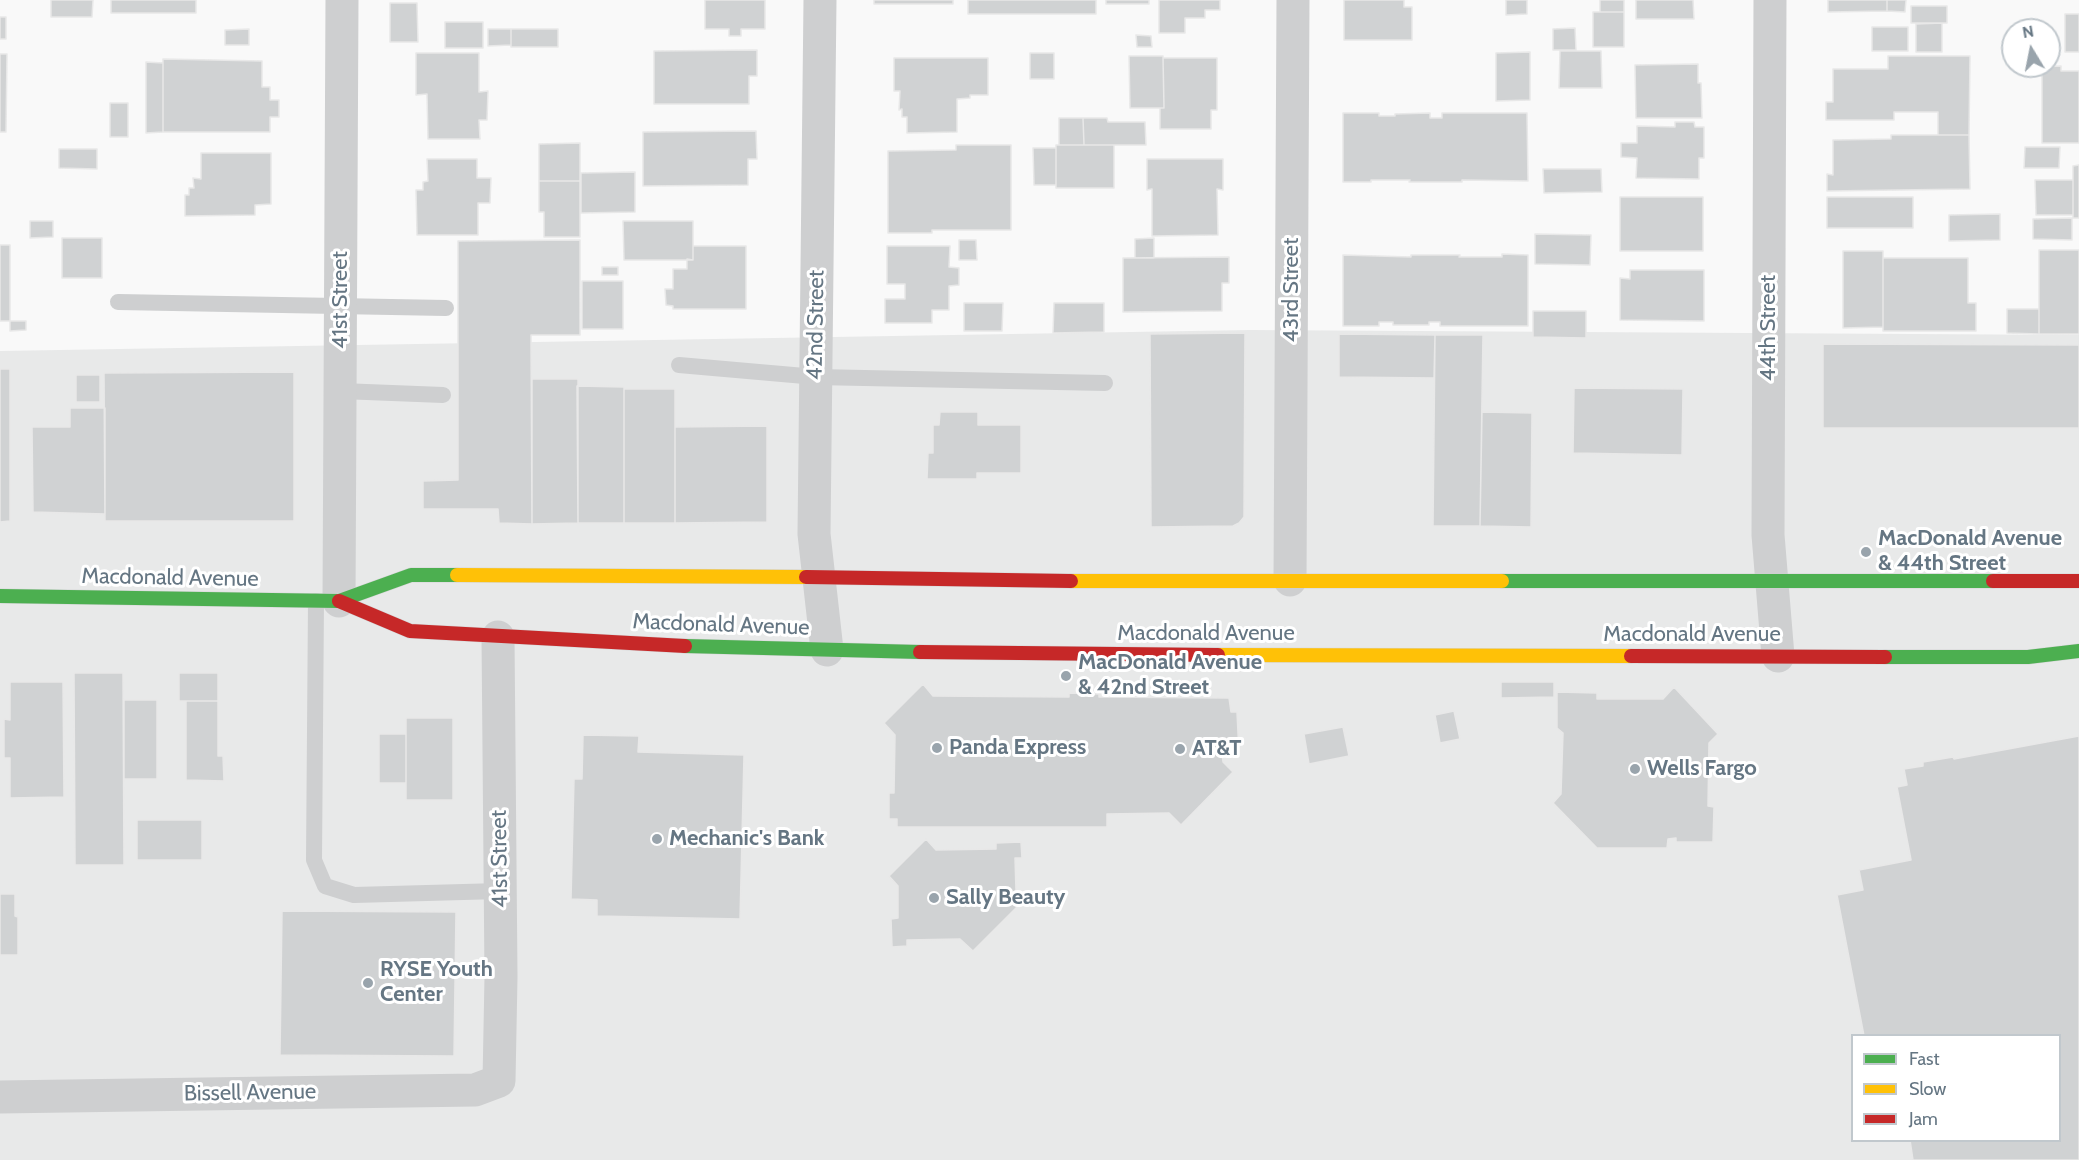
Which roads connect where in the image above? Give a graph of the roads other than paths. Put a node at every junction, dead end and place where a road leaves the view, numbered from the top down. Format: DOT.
graph roads {
  1 [pos="342,0"];
  2 [pos="820,0"];
  3 [pos="1293,0"];
  4 [pos="1770,0"];
  5 [pos="118,302"];
  6 [pos="341,307"];
  7 [pos="446,308"];
  8 [pos="679,365"];
  9 [pos="816,377"];
  10 [pos="1105,383"];
  11 [pos="341,392"];
  12 [pos="443,395"];
  13 [pos="819,577"];
  14 [pos="1290,580"];
  15 [pos="1773,581"];
  16 [pos="2079,581"];
  17 [pos="0,597"];
  18 [pos="327,601"];
  19 [pos="498,637"];
  20 [pos="827,650"];
  21 [pos="2079,651"];
  22 [pos="1778,656"];
  23 [pos="500,891"];
  24 [pos="499,1081"];
  25 [pos="0,1096"];
  1 -- 6 [label="street, 41st Street"];
  2 -- 9 [label="street, 42nd Street"];
  3 -- 14 [label="street, 43rd Street"];
  4 -- 15 [label="street, 44th Street"];
  5 -- 6 [label="lane"];
  6 -- 7 [label="lane"];
  6 -- 11 [label="street, 41st Street"];
  8 -- 9 [label="lane"];
  9 -- 10 [label="lane"];
  9 -- 13 [label="street, 42nd Street"];
  11 -- 12 [label="lane"];
  11 -- 18 [label="street, 41st Street"];
  13 -- 14 [label="street, Macdonald Avenue"];
  13 -- 18 [label="street, Macdonald Avenue"];
  13 -- 20 [label="street, 42nd Street"];
  14 -- 15 [label="street, Macdonald Avenue"];
  15 -- 16 [label="street, Macdonald Avenue"];
  15 -- 22 [label="street, 44th Street"];
  17 -- 18 [label="street, Macdonald Avenue"];
  18 -- 19 [label="street, Macdonald Avenue"];
  18 -- 23 [label="lane"];
  19 -- 20 [label="street, Macdonald Avenue"];
  19 -- 23 [label="street, 41st Street"];
  20 -- 22 [label="street, Macdonald Avenue"];
  21 -- 22 [label="street, Macdonald Avenue"];
  23 -- 24 [label="street, 41st Street"];
  24 -- 25 [label="street, Bissell Avenue"];
}
